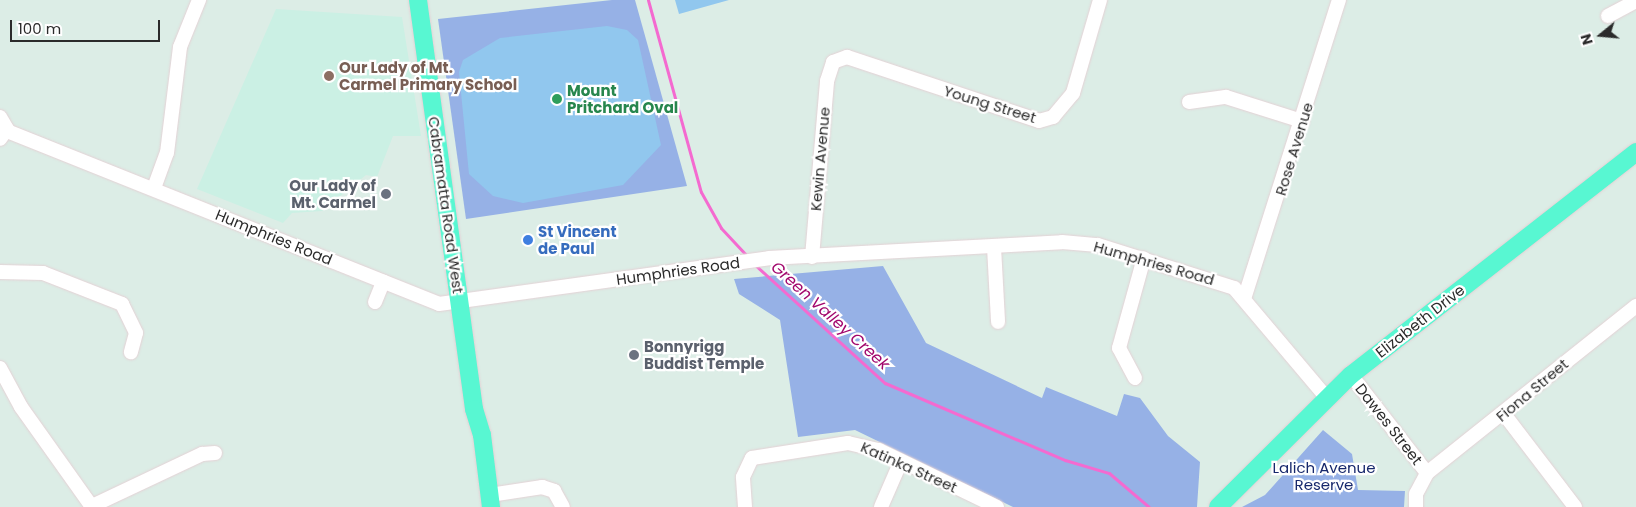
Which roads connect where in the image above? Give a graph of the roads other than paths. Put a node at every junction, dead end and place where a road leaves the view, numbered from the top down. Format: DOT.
graph roads {
  1 [pos="199,0"];
  2 [pos="418,0"];
  3 [pos="1339,0"];
  4 [pos="1096,1"];
  5 [pos="1636,1"];
  6 [pos="1608,16"];
  7 [pos="833,62"];
  8 [pos="1189,102"];
  9 [pos="0,117"];
  10 [pos="1302,121"];
  11 [pos="4,135"];
  12 [pos="1636,152"];
  13 [pos="154,188"];
  14 [pos="994,247"];
  15 [pos="812,256"];
  16 [pos="1144,258"];
  17 [pos="0,272"];
  18 [pos="383,282"];
  19 [pos="1245,296"];
  20 [pos="376,302"];
  21 [pos="459,302"];
  22 [pos="1636,306"];
  23 [pos="998,322"];
  24 [pos="131,352"];
  25 [pos="0,368"];
  26 [pos="1351,376"];
  27 [pos="1135,378"];
  28 [pos="1326,397"];
  29 [pos="1504,414"];
  30 [pos="215,454"];
  31 [pos="901,462"];
  32 [pos="1427,473"];
  33 [pos="488,503"];
  34 [pos="92,507"];
  35 [pos="563,507"];
  36 [pos="745,507"];
  37 [pos="881,507"];
  38 [pos="996,507"];
  39 [pos="1218,507"];
  40 [pos="1416,507"];
  41 [pos="1575,507"];
  1 -- 13 [label="street"];
  2 -- 21 [label="main road, Cabramatta Road West"];
  3 -- 10 [label="street, Rose Avenue"];
  4 -- 7 [label="street, Young Street"];
  5 -- 6 [label="street"];
  7 -- 15 [label="street, Kewin Avenue"];
  8 -- 10 [label="street"];
  9 -- 11 [label="street"];
  10 -- 19 [label="street, Rose Avenue"];
  11 -- 13 [label="street, Humphries Road"];
  12 -- 26 [label="main road, Elizabeth Drive"];
  13 -- 18 [label="street, Humphries Road"];
  14 -- 15 [label="street, Humphries Road"];
  14 -- 16 [label="street, Humphries Road"];
  14 -- 23 [label="street"];
  15 -- 21 [label="street, Humphries Road"];
  16 -- 19 [label="street, Humphries Road"];
  16 -- 27 [label="street"];
  17 -- 24 [label="street"];
  18 -- 20 [label="street"];
  18 -- 21 [label="street, Humphries Road"];
  19 -- 28 [label="street, Humphries Road"];
  21 -- 33 [label="main road, Cabramatta Road West"];
  22 -- 29 [label="street, Fiona Street"];
  25 -- 34 [label="street"];
  26 -- 28 [label="main road, Elizabeth Drive"];
  26 -- 32 [label="street, Dawes Street"];
  28 -- 39 [label="main road, Elizabeth Drive"];
  29 -- 32 [label="street, Fiona Street"];
  29 -- 41 [label="street"];
  30 -- 34 [label="street"];
  31 -- 36 [label="street, Katinka Street"];
  31 -- 37 [label="street"];
  31 -- 38 [label="street, Katinka Street"];
  32 -- 40 [label="street"];
  33 -- 35 [label="street"];
}
